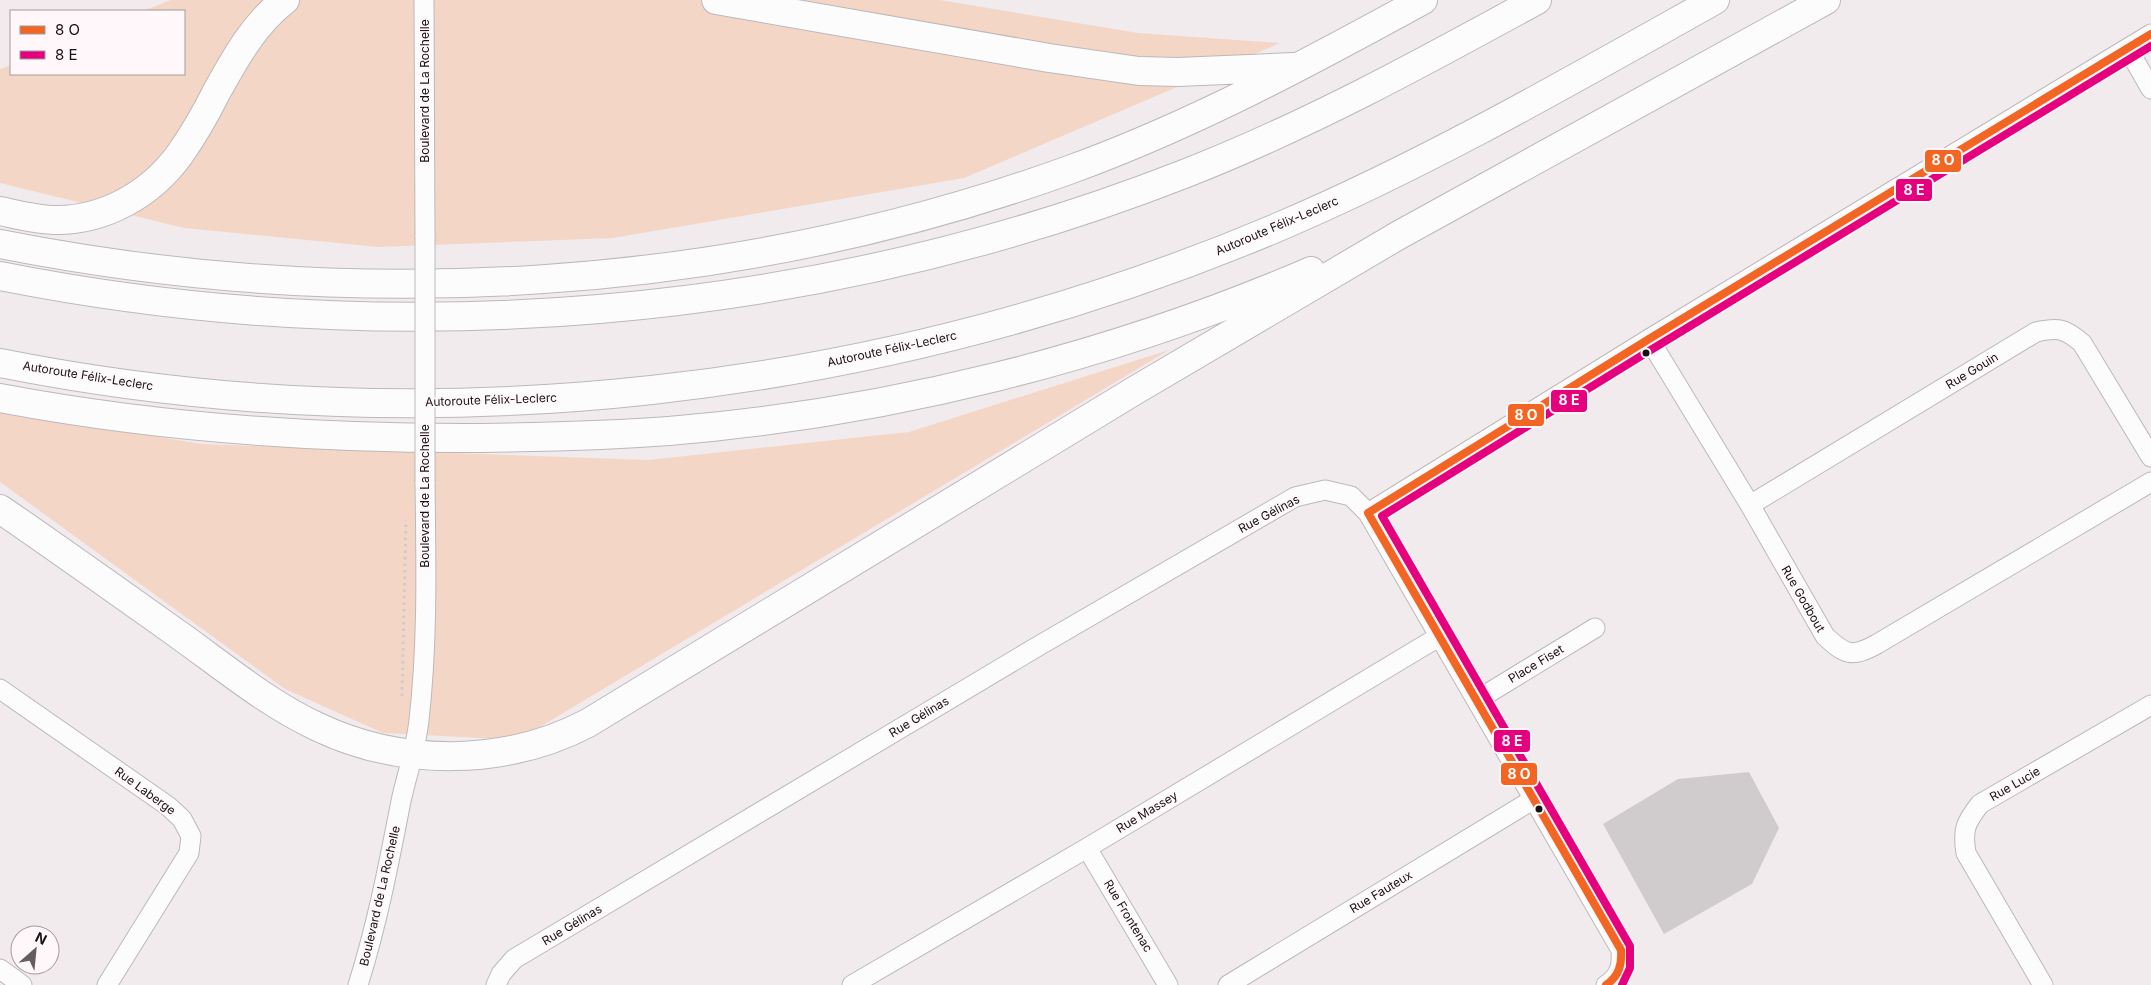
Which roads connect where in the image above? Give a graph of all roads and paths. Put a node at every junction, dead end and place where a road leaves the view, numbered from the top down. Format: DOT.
graph roads {
  1 [pos="285,0"];
  2 [pos="424,0"];
  3 [pos="716,0"];
  4 [pos="1423,0"];
  5 [pos="1537,0"];
  6 [pos="1716,0"];
  7 [pos="1826,0"];
  8 [pos="2151,34"];
  9 [pos="2128,49"];
  10 [pos="1302,67"];
  11 [pos="2151,89"];
  12 [pos="0,212"];
  13 [pos="1398,236"];
  14 [pos="0,244"];
  15 [pos="0,276"];
  16 [pos="1648,339"];
  17 [pos="0,363"];
  18 [pos="0,398"];
  19 [pos="2151,457"];
  20 [pos="2151,482"];
  21 [pos="1750,505"];
  22 [pos="0,509"];
  23 [pos="406,511"];
  24 [pos="1368,513"];
  25 [pos="1595,628"];
  26 [pos="1440,636"];
  27 [pos="0,689"];
  28 [pos="402,699"];
  29 [pos="1477,700"];
  30 [pos="2151,705"];
  31 [pos="413,754"];
  32 [pos="1534,798"];
  33 [pos="1087,848"];
  34 [pos="0,969"];
  35 [pos="22,985"];
  36 [pos="107,985"];
  37 [pos="358,985"];
  38 [pos="496,985"];
  39 [pos="852,985"];
  40 [pos="1168,985"];
  41 [pos="1228,985"];
  42 [pos="1606,985"];
  43 [pos="2043,985"];
  1 -- 12 [label="highway"];
  2 -- 31 [label="street, Boulevard de La Rochelle, bridge"];
  3 -- 10 [label="highway"];
  4 -- 10 [label="highway"];
  5 -- 15 [label="highway"];
  6 -- 17 [label="highway, Autoroute Félix-Leclerc"];
  7 -- 13 [label="highway"];
  8 -- 9 [label="street"];
  9 -- 11 [label="street"];
  9 -- 16 [label="street"];
  10 -- 14 [label="highway"];
  13 -- 18 [label="highway"];
  13 -- 31 [label="highway"];
  16 -- 21 [label="street, Rue Godbout"];
  16 -- 24 [label="street"];
  19 -- 21 [label="street, Rue Gouin"];
  20 -- 21 [label="street, Rue Godbout"];
  22 -- 31 [label="highway"];
  23 -- 28 [label="path, Boulevard de La Rochelle"];
  24 -- 26 [label="street, Rue Gélinas"];
  24 -- 38 [label="street, Rue Gélinas"];
  25 -- 29 [label="street, Place Fiset"];
  26 -- 29 [label="street, Rue Gélinas"];
  26 -- 33 [label="street, Rue Massey"];
  27 -- 36 [label="street, Rue Laberge"];
  29 -- 32 [label="street, Rue Gélinas"];
  30 -- 43 [label="street, Rue Lucie"];
  31 -- 37 [label="street, Boulevard de La Rochelle"];
  32 -- 41 [label="street, Rue Fauteux"];
  32 -- 42 [label="street, Rue Gélinas"];
  33 -- 39 [label="street, Rue Massey"];
  33 -- 40 [label="street, Rue Frontenac"];
  34 -- 35 [label="street"];
}
